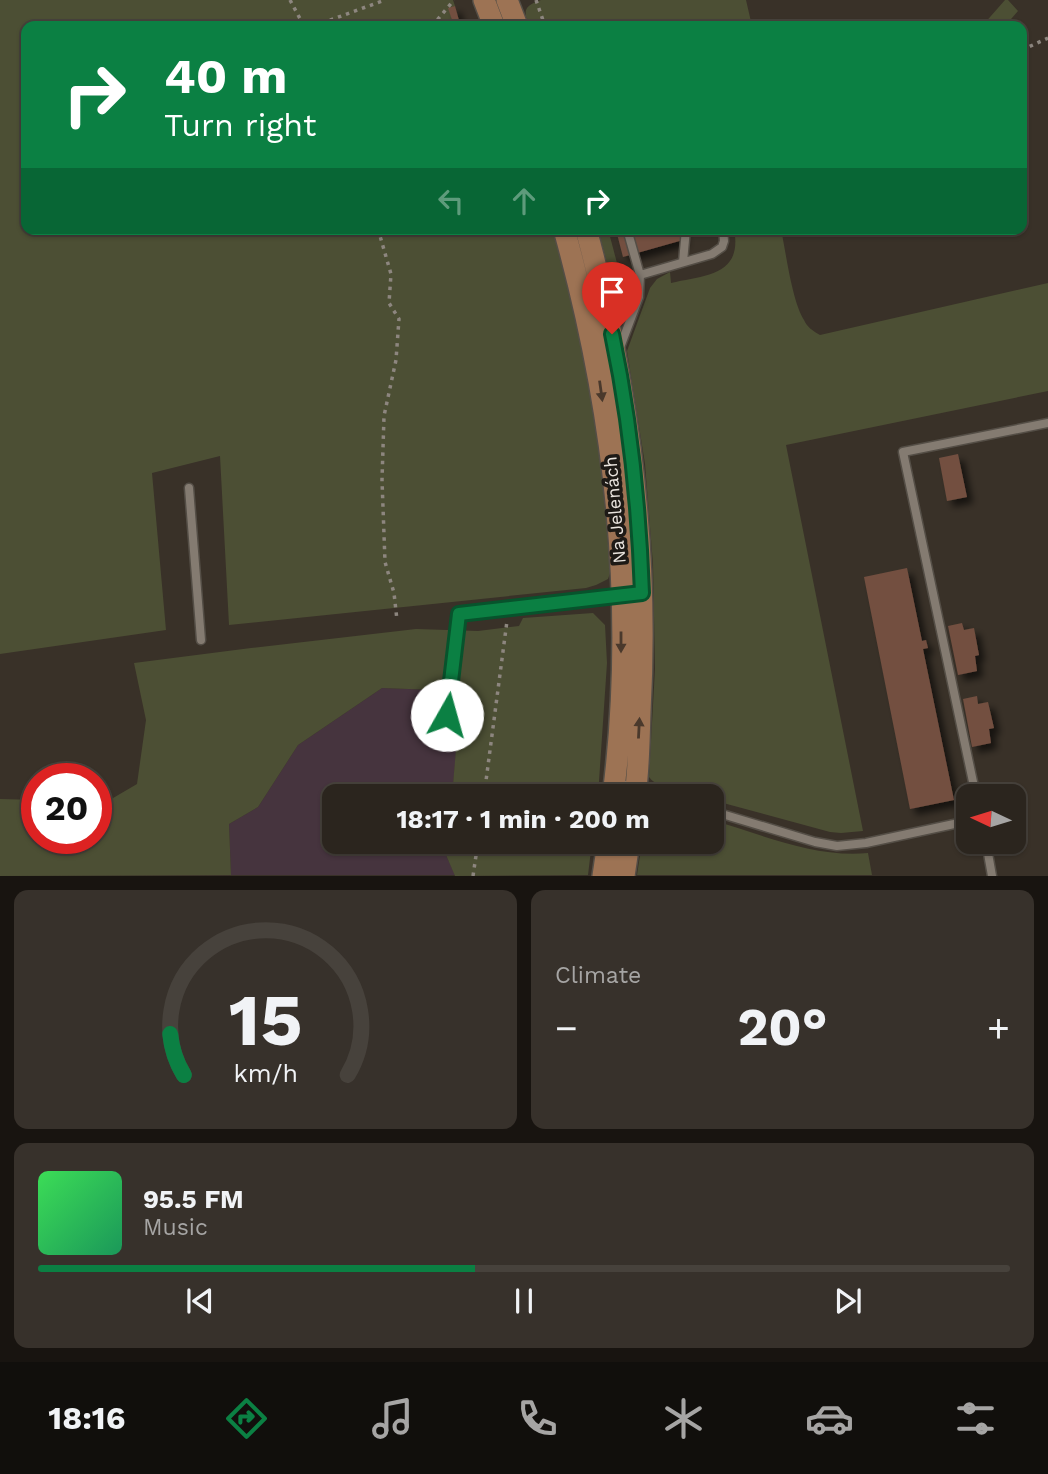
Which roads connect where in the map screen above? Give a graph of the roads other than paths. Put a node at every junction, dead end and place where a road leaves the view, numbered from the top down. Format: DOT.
graph roads {
  1 [pos="484,0"];
  2 [pos="507,0"];
  3 [pos="492,21"];
  4 [pos="515,21"];
  5 [pos="566,235"];
  6 [pos="588,235"];
  7 [pos="629,235"];
  8 [pos="685,235"];
  9 [pos="724,235"];
  10 [pos="683,262"];
  11 [pos="640,275"];
  12 [pos="617,356"];
  13 [pos="1048,423"];
  14 [pos="189,488"];
  15 [pos="632,594"];
  16 [pos="201,640"];
  17 [pos="443,740"];
  18 [pos="614,784"];
  19 [pos="636,784"];
  20 [pos="973,784"];
  21 [pos="724,815"];
  22 [pos="956,824"];
  23 [pos="606,854"];
  24 [pos="627,854"];
  25 [pos="987,854"];
  26 [pos="603,876"];
  27 [pos="624,876"];
  28 [pos="992,876"];
  1 -- 3 [label="main road"];
  2 -- 4 [label="main road"];
  5 -- 15 [label="main road, Na Jelenách, one-way"];
  6 -- 12 [label="main road, Na Jelenách"];
  7 -- 11 [label="lane"];
  8 -- 10 [label="lane"];
  9 -- 10 [label="lane"];
  10 -- 11 [label="lane"];
  11 -- 12 [label="lane"];
  12 -- 15 [label="main road, Na Jelenách"];
  13 -- 20 [label="lane"];
  14 -- 16 [label="lane"];
  15 -- 17 [label="lane"];
  15 -- 18 [label="main road, Na Jelenách, one-way"];
  19 -- 15 [label="main road, Na Jelenách, one-way"];
  21 -- 22 [label="lane"];
  23 -- 26 [label="main road"];
  24 -- 27 [label="main road"];
  25 -- 28 [label="lane"];
}
